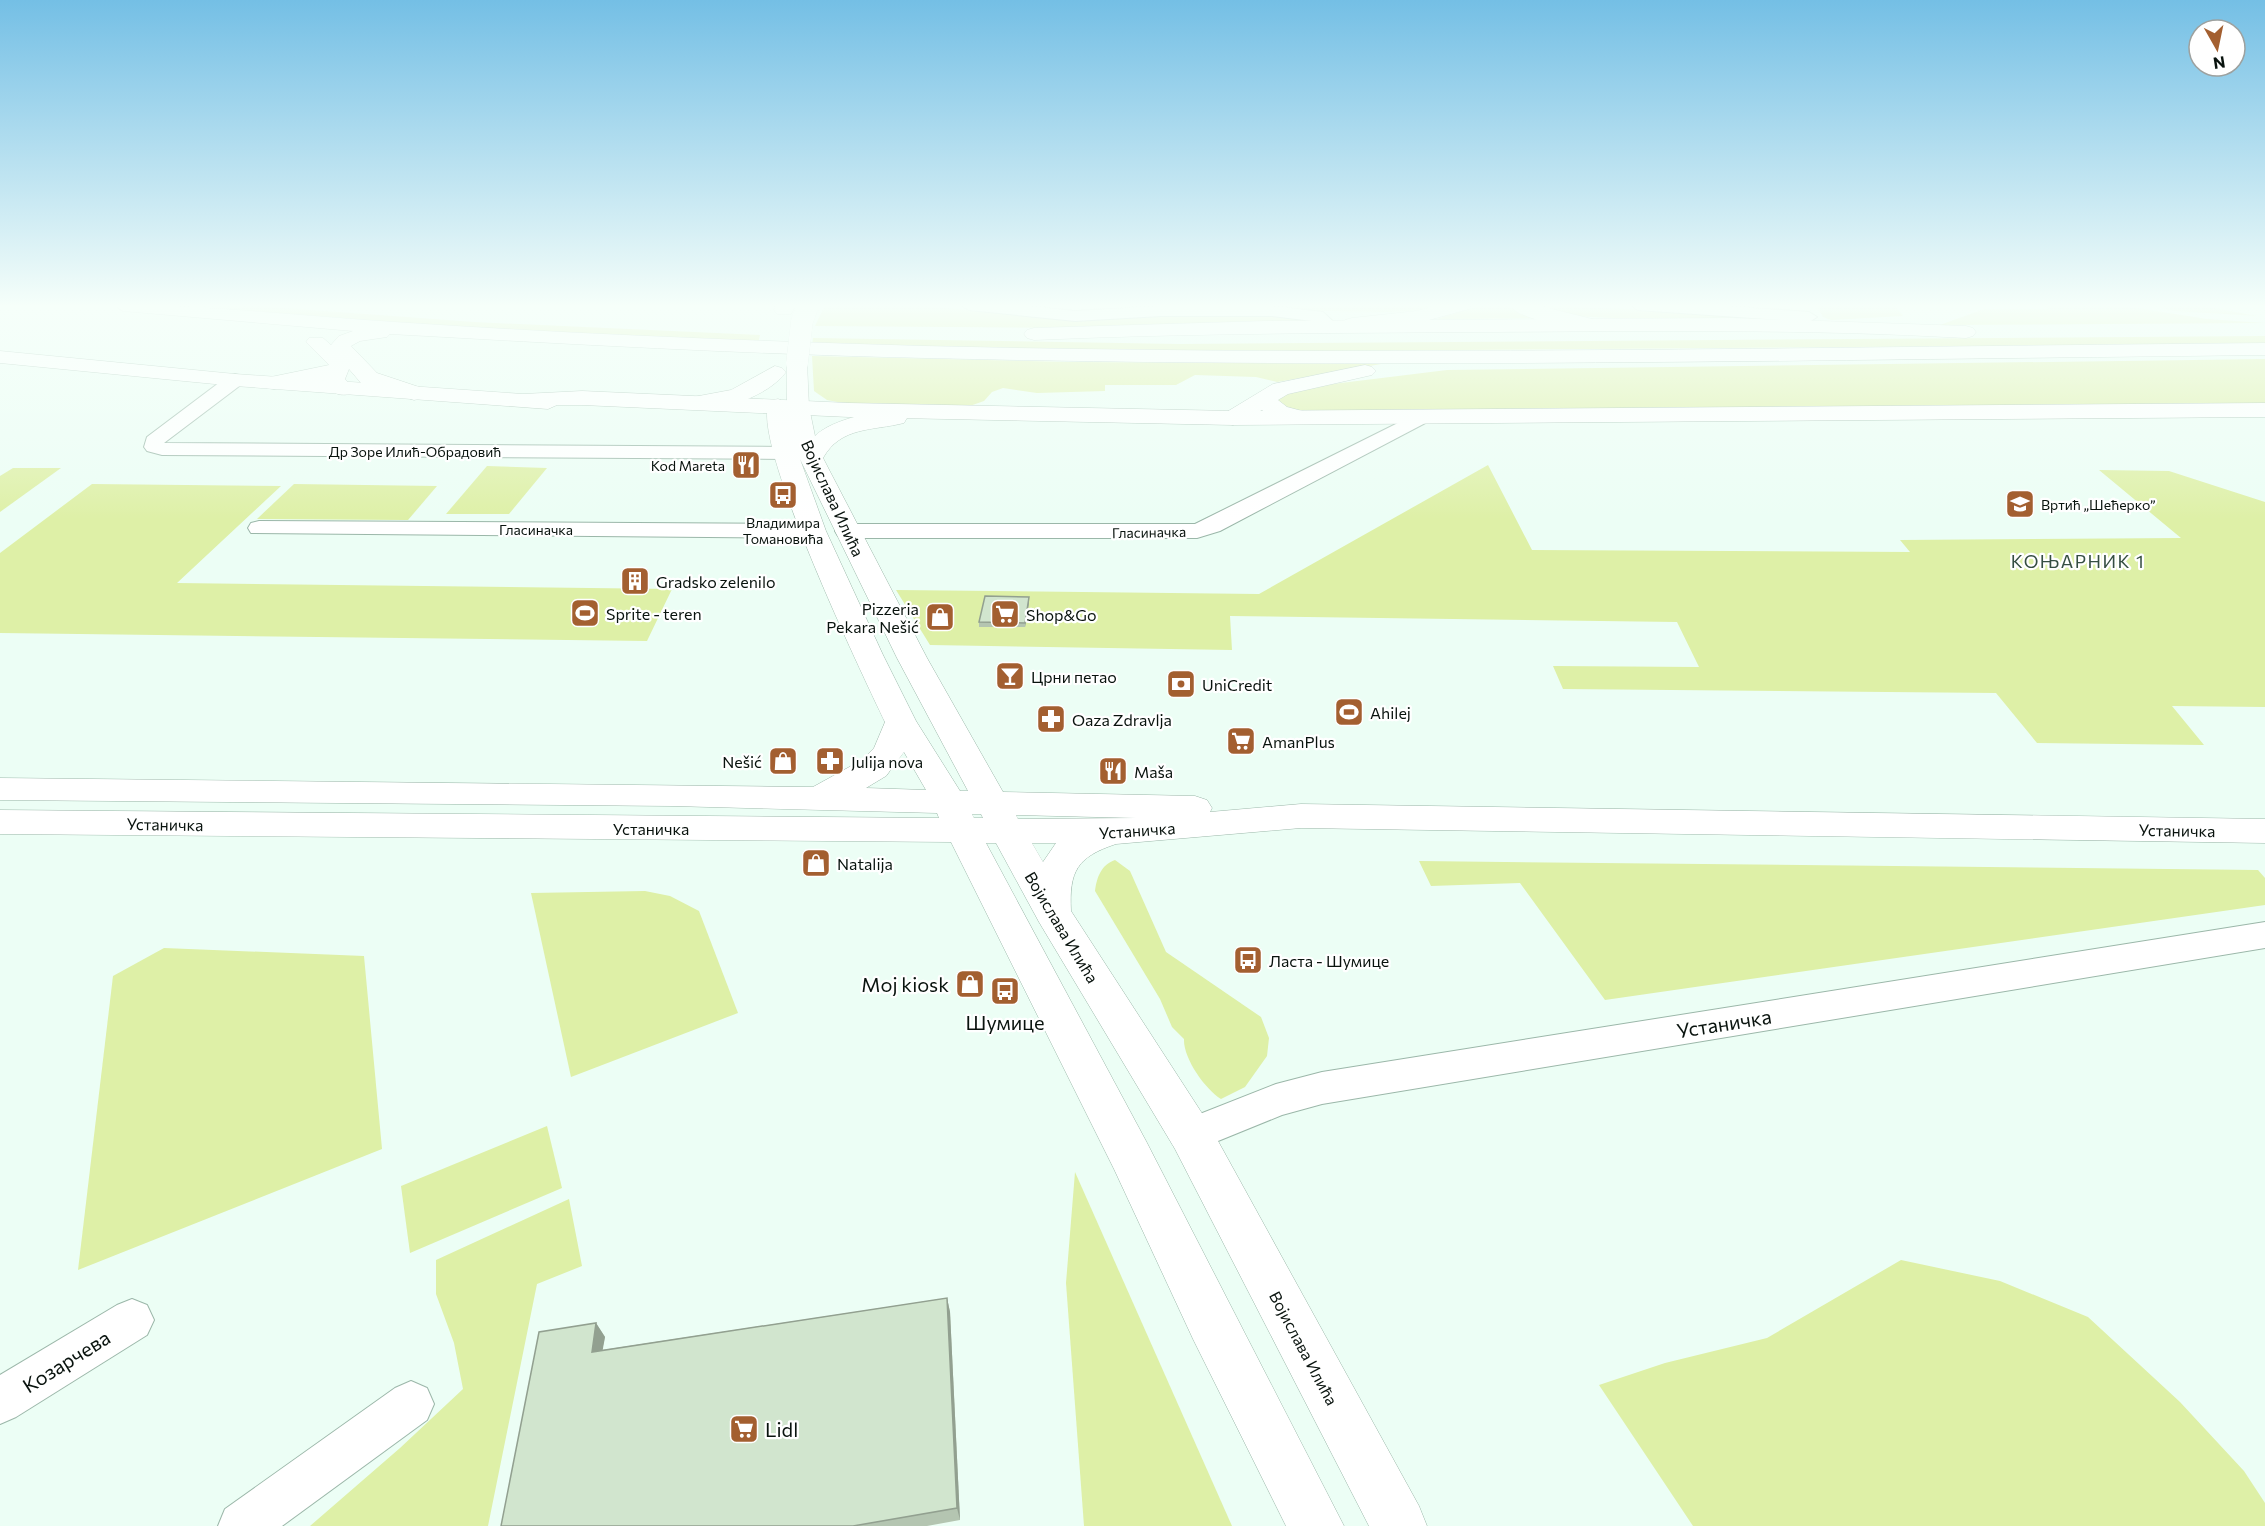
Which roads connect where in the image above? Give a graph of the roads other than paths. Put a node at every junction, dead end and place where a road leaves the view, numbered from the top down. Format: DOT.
graph roads {
  1 [pos="195,376"];
  2 [pos="367,376"];
  3 [pos="772,376"];
  4 [pos="784,376"];
  5 [pos="1338,376"];
  6 [pos="339,379"];
  7 [pos="234,380"];
  8 [pos="414,393"];
  9 [pos="1266,398"];
  10 [pos="528,399"];
  11 [pos="696,403"];
  12 [pos="2265,410"];
  13 [pos="788,412"];
  14 [pos="1031,415"];
  15 [pos="1424,416"];
  16 [pos="1298,417"];
  17 [pos="896,418"];
  18 [pos="1233,418"];
  19 [pos="785,453"];
  20 [pos="812,458"];
  21 [pos="259,528"];
  22 [pos="813,531"];
  23 [pos="846,531"];
  24 [pos="901,722"];
  25 [pos="0,789"];
  26 [pos="816,797"];
  27 [pos="954,815"];
  28 [pos="1301,816"];
  29 [pos="1000,817"];
  30 [pos="0,822"];
  31 [pos="1118,832"];
  32 [pos="2264,833"];
  33 [pos="1052,912"];
  34 [pos="2265,934"];
  35 [pos="1191,1135"];
  36 [pos="132,1320"];
  37 [pos="0,1401"];
  38 [pos="411,1404"];
  39 [pos="242,1526"];
  40 [pos="1316,1526"];
  41 [pos="1399,1526"];
  1 -- 7 [label="main road"];
  2 -- 8 [label="main road"];
  3 -- 11 [label="main road"];
  4 -- 13 [label="main road, Војислава Илића"];
  5 -- 9 [label="main road"];
  6 -- 7 [label="main road"];
  6 -- 8 [label="main road"];
  7 -- 19 [label="street, Др Зоре Илић-Обрадовић"];
  8 -- 10 [label="main road"];
  9 -- 16 [label="main road"];
  9 -- 18 [label="main road"];
  10 -- 11 [label="main road"];
  10 -- 13 [label="main road"];
  11 -- 13 [label="main road"];
  12 -- 15 [label="main road"];
  13 -- 14 [label="main road"];
  13 -- 17 [label="main road"];
  13 -- 19 [label="main road, Војислава Илића"];
  13 -- 20 [label="main road, Војислава Илића"];
  14 -- 17 [label="main road"];
  14 -- 18 [label="main road"];
  15 -- 16 [label="main road"];
  15 -- 23 [label="street, Гласиначка"];
  16 -- 18 [label="main road"];
  17 -- 20 [label="main road"];
  19 -- 22 [label="main road, Војислава Илића"];
  20 -- 23 [label="main road, Војислава Илића"];
  21 -- 22 [label="street, Гласиначка"];
  22 -- 24 [label="main road, Војислава Илића"];
  23 -- 29 [label="main road, Војислава Илића"];
  24 -- 26 [label="main road"];
  24 -- 27 [label="main road, Војислава Илића"];
  25 -- 26 [label="main road, Устаничка"];
  26 -- 27 [label="main road, Устаничка"];
  27 -- 29 [label="main road, Устаничка"];
  27 -- 30 [label="main road, Устаничка"];
  27 -- 40 [label="main road, Војислава Илића"];
  28 -- 29 [label="main road, Устаничка"];
  28 -- 31 [label="main road, Устаничка"];
  28 -- 32 [label="main road, Устаничка"];
  29 -- 31 [label="main road, Устаничка"];
  29 -- 33 [label="main road, Војислава Илића"];
  31 -- 33 [label="main road"];
  33 -- 35 [label="main road, Војислава Илића"];
  34 -- 35 [label="street, Устаничка"];
  35 -- 41 [label="main road, Војислава Илића"];
  36 -- 37 [label="street, Козарчева"];
  38 -- 39 [label="street"];
}
